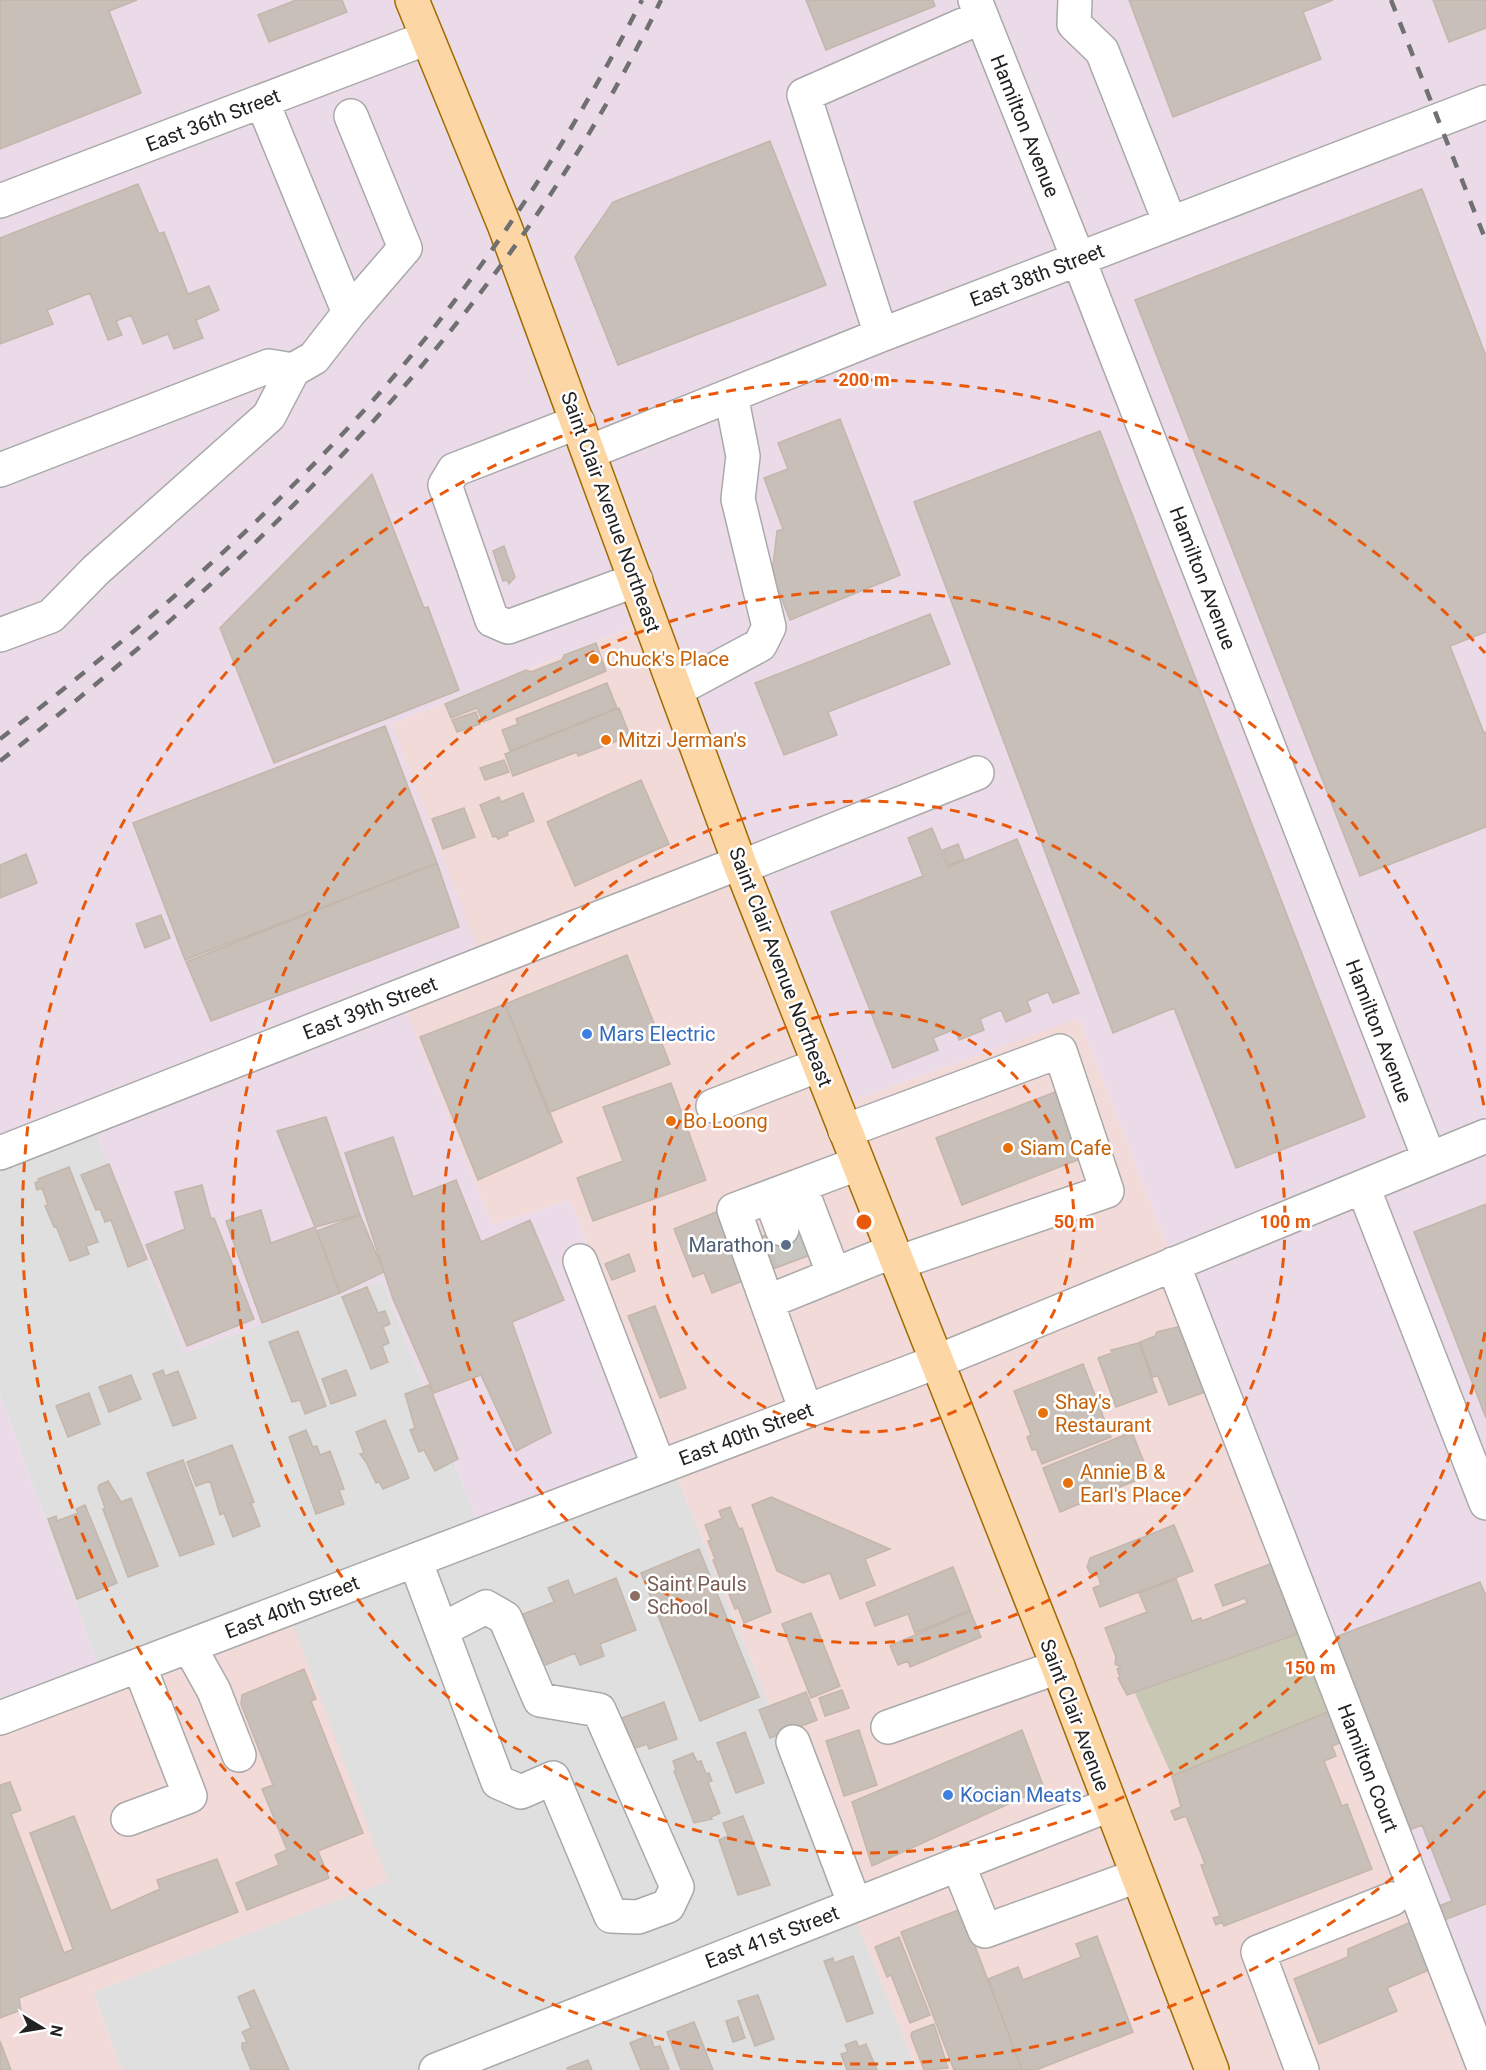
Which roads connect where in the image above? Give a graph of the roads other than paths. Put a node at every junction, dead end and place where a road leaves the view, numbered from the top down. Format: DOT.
graph roads {
  1 [pos="412,0"];
  2 [pos="1075,0"];
  3 [pos="978,9"];
  4 [pos="426,38"];
  5 [pos="262,101"];
  6 [pos="1486,102"];
  7 [pos="351,116"];
  8 [pos="0,201"];
  9 [pos="1170,223"];
  10 [pos="1078,258"];
  11 [pos="349,313"];
  12 [pos="881,335"];
  13 [pos="293,370"];
  14 [pos="731,395"];
  15 [pos="583,437"];
  16 [pos="0,470"];
  17 [pos="636,580"];
  18 [pos="0,635"];
  19 [pos="676,690"];
  20 [pos="977,773"];
  21 [pos="740,865"];
  22 [pos="819,1065"];
  23 [pos="713,1106"];
  24 [pos="845,1131"];
  25 [pos="1486,1136"];
  26 [pos="0,1153"];
  27 [pos="1429,1158"];
  28 [pos="857,1164"];
  29 [pos="800,1186"];
  30 [pos="1363,1187"];
  31 [pos="770,1197"];
  32 [pos="782,1229"];
  33 [pos="895,1257"];
  34 [pos="580,1262"];
  35 [pos="1173,1264"];
  36 [pos="834,1275"];
  37 [pos="767,1302"];
  38 [pos="936,1362"];
  39 [pos="806,1411"];
  40 [pos="659,1467"];
  41 [pos="1486,1503"];
  42 [pos="415,1560"];
  43 [pos="441,1630"];
  44 [pos="189,1646"];
  45 [pos="140,1665"];
  46 [pos="1058,1667"];
  47 [pos="0,1718"];
  48 [pos="888,1727"];
  49 [pos="793,1742"];
  50 [pos="238,1755"];
  51 [pos="1109,1804"];
  52 [pos="128,1819"];
  53 [pos="958,1864"];
  54 [pos="1137,1876"];
  55 [pos="1392,1899"];
  56 [pos="855,1905"];
  57 [pos="436,2070"];
  58 [pos="1212,2070"];
  59 [pos="1302,2070"];
  60 [pos="1485,2070"];
  1 -- 4 [label="main road, Saint Clair Avenue Northeast"];
  2 -- 9 [label="street"];
  3 -- 10 [label="street, Hamilton Avenue"];
  3 -- 12 [label="street"];
  4 -- 5 [label="street, East 36th Street"];
  4 -- 15 [label="main road, Saint Clair Avenue Northeast"];
  5 -- 8 [label="street, East 36th Street"];
  5 -- 11 [label="street"];
  6 -- 9 [label="street, East 38th Street"];
  7 -- 11 [label="street"];
  9 -- 10 [label="street, East 38th Street"];
  10 -- 12 [label="street, East 38th Street"];
  10 -- 27 [label="street, Hamilton Avenue"];
  11 -- 13 [label="street"];
  12 -- 14 [label="street, East 38th Street"];
  13 -- 16 [label="street"];
  13 -- 18 [label="street"];
  14 -- 15 [label="street, East 38th Street"];
  14 -- 19 [label="street"];
  15 -- 17 [label="main road, Saint Clair Avenue Northeast"];
  15 -- 17 [label="street, East 38th Street"];
  17 -- 19 [label="main road, Saint Clair Avenue Northeast"];
  19 -- 21 [label="main road, Saint Clair Avenue Northeast"];
  20 -- 21 [label="street, East 39th Street"];
  21 -- 22 [label="main road, Saint Clair Avenue Northeast"];
  21 -- 26 [label="street, East 39th Street"];
  22 -- 23 [label="street"];
  22 -- 24 [label="main road, Saint Clair Avenue Northeast"];
  24 -- 28 [label="main road, Saint Clair Avenue Northeast"];
  24 -- 33 [label="street"];
  25 -- 27 [label="street, East 40th Street"];
  27 -- 30 [label="street, East 40th Street"];
  28 -- 29 [label="street"];
  28 -- 33 [label="main road, Saint Clair Avenue Northeast"];
  29 -- 31 [label="street"];
  29 -- 36 [label="street"];
  30 -- 35 [label="street, East 40th Street"];
  30 -- 41 [label="street"];
  31 -- 32 [label="street"];
  31 -- 37 [label="street"];
  33 -- 36 [label="street"];
  33 -- 38 [label="main road, Saint Clair Avenue Northeast"];
  34 -- 40 [label="street"];
  35 -- 38 [label="street, East 40th Street"];
  35 -- 60 [label="street, Hamilton Court"];
  36 -- 37 [label="street"];
  37 -- 39 [label="street"];
  38 -- 39 [label="street, East 40th Street"];
  38 -- 46 [label="main road, Saint Clair Avenue"];
  39 -- 40 [label="street, East 40th Street"];
  40 -- 42 [label="street, East 40th Street"];
  42 -- 43 [label="street"];
  42 -- 44 [label="street, East 40th Street"];
  43 -- 43 [label="street"];
  44 -- 45 [label="street, East 40th Street"];
  44 -- 50 [label="street"];
  45 -- 47 [label="street, East 40th Street"];
  45 -- 52 [label="street"];
  46 -- 48 [label="street"];
  46 -- 51 [label="main road, Saint Clair Avenue"];
  49 -- 56 [label="street"];
  51 -- 53 [label="street, East 41st Street"];
  51 -- 54 [label="main road, Saint Clair Avenue"];
  53 -- 54 [label="street"];
  53 -- 56 [label="street, East 41st Street"];
  54 -- 58 [label="main road, Saint Clair Avenue"];
  55 -- 59 [label="street"];
  56 -- 57 [label="street, East 41st Street"];
}
